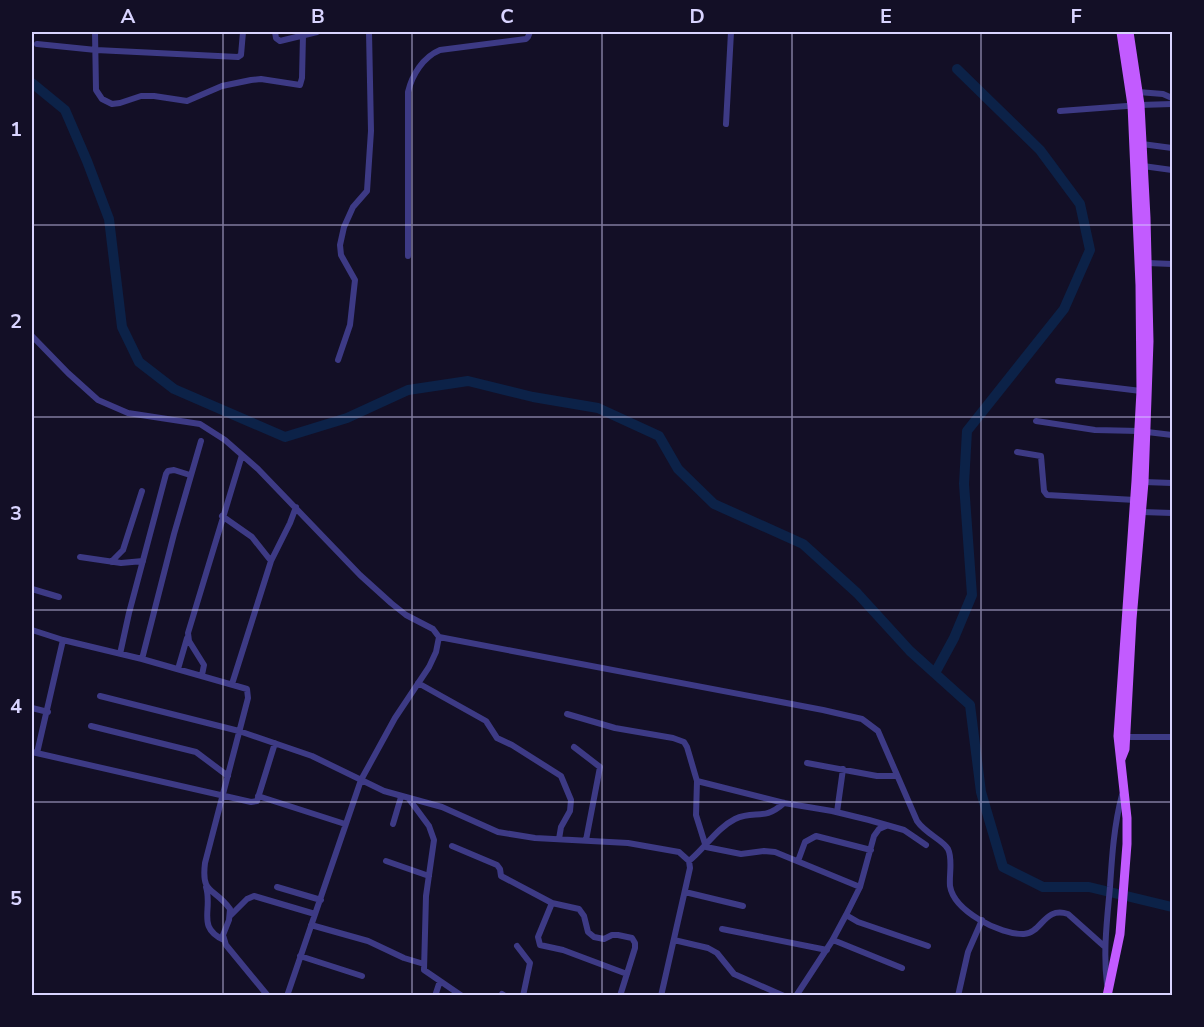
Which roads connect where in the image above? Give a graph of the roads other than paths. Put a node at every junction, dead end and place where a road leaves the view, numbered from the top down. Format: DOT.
graph roads {
  1 [pos="94,32"];
  2 [pos="243,32"];
  3 [pos="275,32"];
  4 [pos="317,32"];
  5 [pos="369,32"];
  6 [pos="530,32"];
  7 [pos="731,32"];
  8 [pos="1121,32"];
  9 [pos="1129,32"];
  10 [pos="305,34"];
  11 [pos="37,44"];
  12 [pos="96,50"];
  13 [pos="1138,92"];
  14 [pos="1173,98"];
  15 [pos="1173,104"];
  16 [pos="1136,105"];
  17 [pos="1060,111"];
  18 [pos="726,124"];
  19 [pos="1142,144"];
  20 [pos="1173,148"];
  21 [pos="1143,166"];
  22 [pos="1173,170"];
  23 [pos="408,256"];
  24 [pos="1147,263"];
  25 [pos="1173,264"];
  26 [pos="32,336"];
  27 [pos="338,360"];
  28 [pos="1058,381"];
  29 [pos="1141,391"];
  30 [pos="1036,421"];
  31 [pos="1143,431"];
  32 [pos="1173,435"];
  33 [pos="201,441"];
  34 [pos="1017,452"];
  35 [pos="242,455"];
  36 [pos="190,475"];
  37 [pos="1144,482"];
  38 [pos="1173,483"];
  39 [pos="142,491"];
  40 [pos="1135,500"];
  41 [pos="296,507"];
  42 [pos="1142,512"];
  43 [pos="1173,513"];
  44 [pos="222,516"];
  45 [pos="80,557"];
  46 [pos="143,561"];
  47 [pos="271,561"];
  48 [pos="111,562"];
  49 [pos="32,589"];
  50 [pos="59,597"];
  51 [pos="32,630"];
  52 [pos="439,637"];
  53 [pos="188,638"];
  54 [pos="63,640"];
  55 [pos="120,654"];
  56 [pos="142,659"];
  57 [pos="177,669"];
  58 [pos="202,675"];
  59 [pos="418,683"];
  60 [pos="232,684"];
  61 [pos="100,696"];
  62 [pos="32,708"];
  63 [pos="48,712"];
  64 [pos="567,714"];
  65 [pos="91,726"];
  66 [pos="239,731"];
  67 [pos="1125,737"];
  68 [pos="1173,738"];
  69 [pos="275,744"];
  70 [pos="573,747"];
  71 [pos="34,753"];
  72 [pos="1121,759"];
  73 [pos="807,763"];
  74 [pos="843,768"];
  75 [pos="228,776"];
  76 [pos="897,776"];
  77 [pos="361,780"];
  78 [pos="697,781"];
  79 [pos="1124,789"];
  80 [pos="223,796"];
  81 [pos="258,796"];
  82 [pos="401,797"];
  83 [pos="409,798"];
  84 [pos="784,803"];
  85 [pos="837,812"];
  86 [pos="345,824"];
  87 [pos="393,824"];
  88 [pos="919,824"];
  89 [pos="887,825"];
  90 [pos="902,830"];
  91 [pos="559,839"];
  92 [pos="586,840"];
  93 [pos="926,845"];
  94 [pos="452,846"];
  95 [pos="706,847"];
  96 [pos="871,850"];
  97 [pos="386,861"];
  98 [pos="689,861"];
  99 [pos="798,861"];
  100 [pos="429,876"];
  101 [pos="206,887"];
  102 [pos="277,887"];
  103 [pos="860,887"];
  104 [pos="685,892"];
  105 [pos="321,900"];
  106 [pos="552,903"];
  107 [pos="743,906"];
  108 [pos="315,915"];
  109 [pos="846,915"];
  110 [pos="230,916"];
  111 [pos="982,920"];
  112 [pos="311,925"];
  113 [pos="722,928"];
  114 [pos="224,940"];
  115 [pos="674,940"];
  116 [pos="833,940"];
  117 [pos="517,946"];
  118 [pos="928,946"];
  119 [pos="1105,947"];
  120 [pos="827,950"];
  121 [pos="300,956"];
  122 [pos="424,964"];
  123 [pos="902,968"];
  124 [pos="627,974"];
  125 [pos="362,976"];
  126 [pos="440,981"];
  127 [pos="1107,993"];
  128 [pos="268,996"];
  129 [pos="287,996"];
  130 [pos="435,996"];
  131 [pos="462,996"];
  132 [pos="523,996"];
  133 [pos="620,996"];
  134 [pos="661,996"];
  135 [pos="784,996"];
  136 [pos="796,996"];
  137 [pos="958,996"];
  1 -- 12 [label="street"];
  2 -- 12 [label="street"];
  3 -- 10 [label="street"];
  4 -- 10 [label="street"];
  5 -- 27 [label="street"];
  6 -- 23 [label="street"];
  7 -- 18 [label="street"];
  8 -- 16 [label="main road"];
  9 -- 13 [label="main road"];
  10 -- 12 [label="street"];
  11 -- 12 [label="street"];
  13 -- 14 [label="street"];
  13 -- 16 [label="main road"];
  15 -- 16 [label="street"];
  16 -- 17 [label="street"];
  16 -- 19 [label="main road"];
  16 -- 29 [label="main road"];
  19 -- 20 [label="street"];
  19 -- 21 [label="main road"];
  21 -- 22 [label="street"];
  21 -- 24 [label="main road"];
  24 -- 25 [label="street"];
  24 -- 31 [label="main road"];
  26 -- 35 [label="street"];
  28 -- 29 [label="street"];
  29 -- 31 [label="main road"];
  30 -- 31 [label="street"];
  31 -- 32 [label="street"];
  31 -- 37 [label="main road"];
  31 -- 40 [label="main road"];
  33 -- 36 [label="street"];
  34 -- 40 [label="street"];
  35 -- 41 [label="street"];
  35 -- 44 [label="street"];
  36 -- 46 [label="street"];
  36 -- 56 [label="street"];
  37 -- 38 [label="street"];
  37 -- 42 [label="main road"];
  39 -- 48 [label="street"];
  40 -- 72 [label="main road"];
  41 -- 47 [label="street"];
  41 -- 52 [label="street"];
  42 -- 43 [label="street"];
  42 -- 67 [label="main road"];
  44 -- 47 [label="street"];
  44 -- 53 [label="street"];
  45 -- 48 [label="street"];
  46 -- 48 [label="street"];
  46 -- 55 [label="street"];
  47 -- 60 [label="street"];
  49 -- 50 [label="street"];
  51 -- 54 [label="street"];
  52 -- 59 [label="street"];
  52 -- 76 [label="street"];
  53 -- 57 [label="street"];
  53 -- 58 [label="street"];
  54 -- 55 [label="street"];
  54 -- 63 [label="street"];
  55 -- 56 [label="street"];
  56 -- 57 [label="street"];
  57 -- 58 [label="street"];
  58 -- 60 [label="street"];
  59 -- 77 [label="street"];
  59 -- 91 [label="street"];
  60 -- 66 [label="street"];
  61 -- 66 [label="street"];
  62 -- 63 [label="street"];
  63 -- 71 [label="street"];
  64 -- 78 [label="street"];
  65 -- 75 [label="street"];
  66 -- 69 [label="street"];
  66 -- 75 [label="street"];
  67 -- 68 [label="street"];
  67 -- 72 [label="main road"];
  69 -- 77 [label="street"];
  69 -- 81 [label="street"];
  70 -- 92 [label="street"];
  71 -- 80 [label="street"];
  72 -- 79 [label="main road"];
  73 -- 74 [label="street"];
  74 -- 76 [label="street"];
  74 -- 85 [label="street"];
  75 -- 80 [label="street"];
  76 -- 88 [label="street"];
  77 -- 82 [label="street"];
  77 -- 86 [label="street"];
  78 -- 84 [label="street"];
  78 -- 95 [label="street"];
  79 -- 119 [label="street"];
  79 -- 127 [label="main road"];
  80 -- 81 [label="street"];
  80 -- 101 [label="street"];
  81 -- 86 [label="street"];
  82 -- 83 [label="street"];
  82 -- 87 [label="street"];
  83 -- 91 [label="street"];
  83 -- 100 [label="street"];
  84 -- 85 [label="street"];
  84 -- 95 [label="street"];
  85 -- 89 [label="street"];
  86 -- 105 [label="street"];
  88 -- 90 [label="street"];
  88 -- 111 [label="street"];
  89 -- 90 [label="street"];
  89 -- 96 [label="street"];
  90 -- 93 [label="street"];
  91 -- 92 [label="street"];
  92 -- 98 [label="street"];
  94 -- 106 [label="street"];
  95 -- 98 [label="street"];
  95 -- 99 [label="street"];
  96 -- 99 [label="street"];
  96 -- 103 [label="street"];
  97 -- 100 [label="street"];
  98 -- 104 [label="street"];
  99 -- 103 [label="street"];
  100 -- 122 [label="street"];
  101 -- 110 [label="street"];
  101 -- 114 [label="street"];
  102 -- 105 [label="street"];
  103 -- 109 [label="street"];
  104 -- 107 [label="street"];
  104 -- 115 [label="street"];
  105 -- 108 [label="street"];
  106 -- 124 [label="street"];
  106 -- 124 [label="street"];
  108 -- 110 [label="street"];
  108 -- 112 [label="street"];
  109 -- 116 [label="street"];
  109 -- 118 [label="street"];
  110 -- 114 [label="street"];
  111 -- 119 [label="street"];
  111 -- 137 [label="street"];
  112 -- 121 [label="street"];
  112 -- 122 [label="street"];
  113 -- 120 [label="street"];
  114 -- 128 [label="street"];
  115 -- 134 [label="street"];
  115 -- 135 [label="street"];
  116 -- 120 [label="street"];
  116 -- 123 [label="street"];
  117 -- 132 [label="street"];
  119 -- 127 [label="street"];
  120 -- 136 [label="street"];
  121 -- 125 [label="street"];
  121 -- 129 [label="street"];
  122 -- 126 [label="street"];
  124 -- 133 [label="street"];
  126 -- 130 [label="street"];
  126 -- 131 [label="street"];
}
